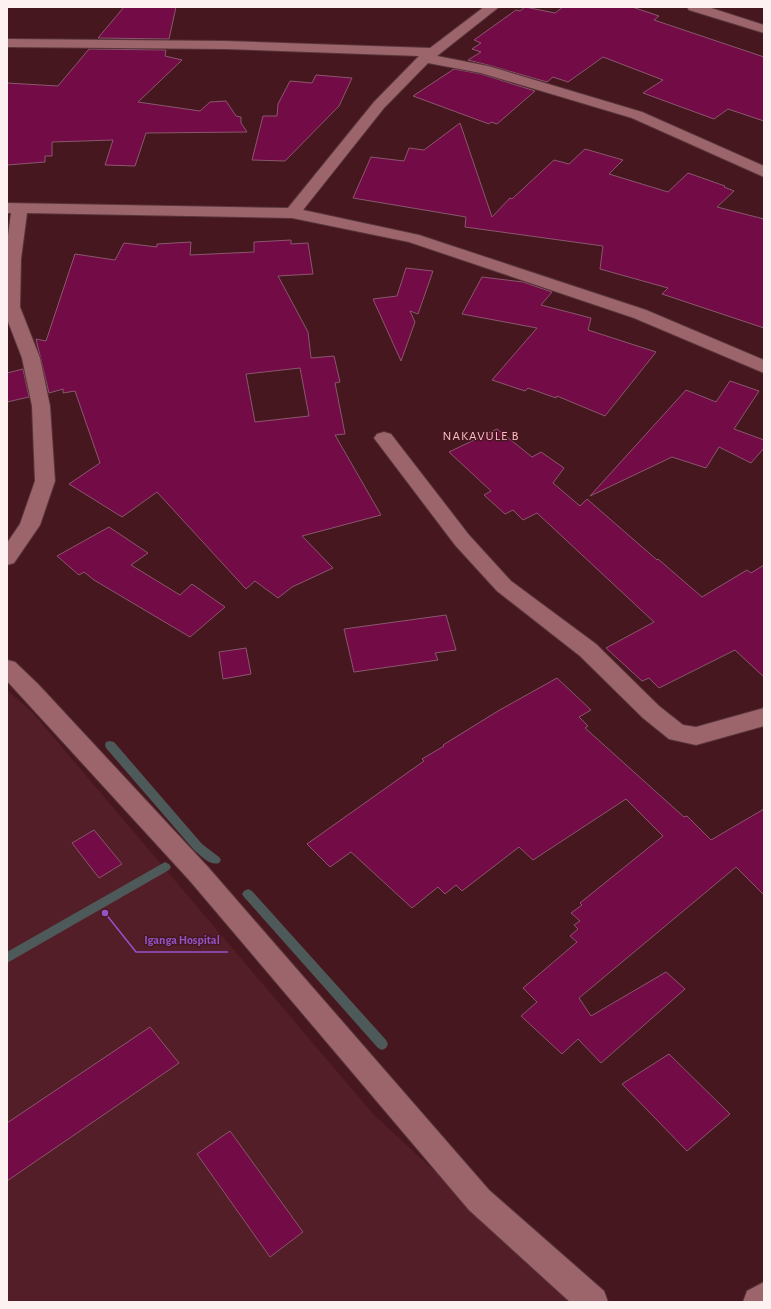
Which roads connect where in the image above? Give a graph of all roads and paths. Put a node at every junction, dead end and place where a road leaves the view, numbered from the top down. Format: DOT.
graph roads {
  1 [pos="492,7"];
  2 [pos="694,7"];
  3 [pos="764,29"];
  4 [pos="7,43"];
  5 [pos="428,55"];
  6 [pos="764,172"];
  7 [pos="14,208"];
  8 [pos="292,213"];
  9 [pos="764,367"];
  10 [pos="384,438"];
  11 [pos="7,558"];
  12 [pos="7,668"];
  13 [pos="764,717"];
  14 [pos="764,1297"];
  15 [pos="593,1302"];
  16 [pos="758,1302"];
  1 -- 5 [label="street"];
  2 -- 3 [label="street"];
  4 -- 5 [label="street"];
  5 -- 6 [label="street"];
  5 -- 8 [label="street"];
  7 -- 8 [label="street"];
  7 -- 11 [label="street"];
  8 -- 9 [label="street"];
  10 -- 13 [label="street"];
  12 -- 15 [label="street"];
  14 -- 16 [label="street"];
}
